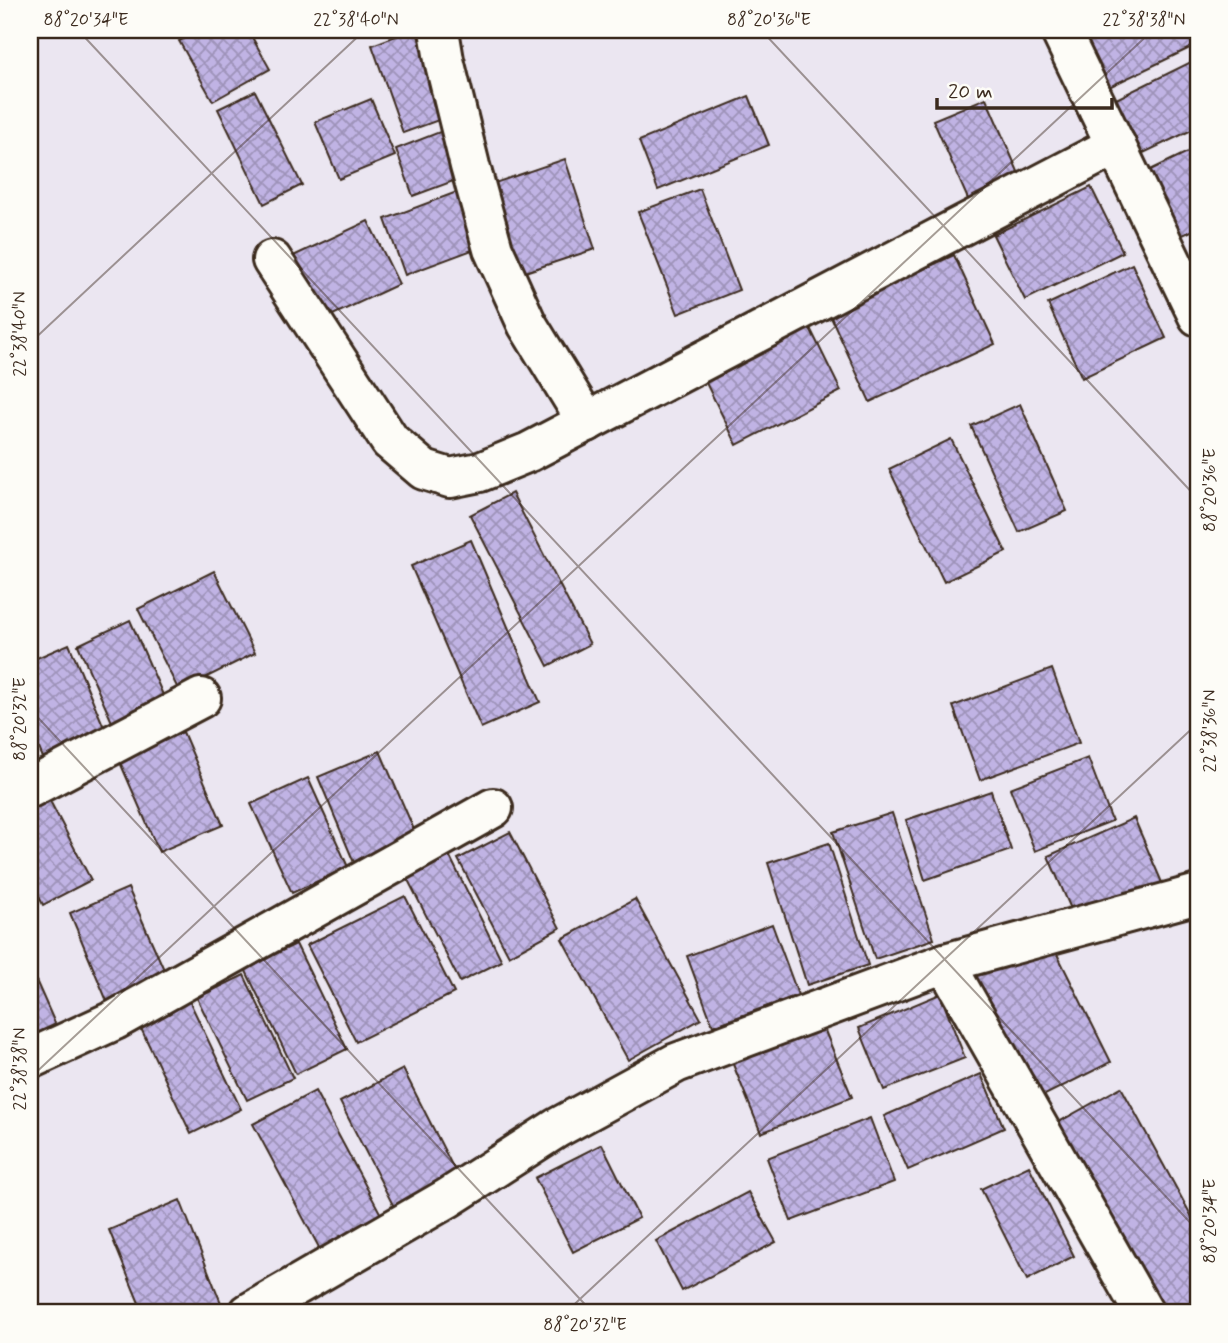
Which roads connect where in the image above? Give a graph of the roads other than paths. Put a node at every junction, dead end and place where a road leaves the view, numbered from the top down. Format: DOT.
graph roads {
  1 [pos="439,30"];
  2 [pos="1060,30"];
  3 [pos="1116,145"];
  4 [pos="272,261"];
  5 [pos="1198,316"];
  6 [pos="587,422"];
  7 [pos="201,698"];
  8 [pos="30,788"];
  9 [pos="494,808"];
  10 [pos="1198,894"];
  11 [pos="945,963"];
  12 [pos="30,1059"];
  13 [pos="249,1313"];
  14 [pos="1144,1313"];
  1 -- 6 [label="street"];
  2 -- 3 [label="street"];
  3 -- 5 [label="street"];
  3 -- 6 [label="street"];
  4 -- 6 [label="street"];
  7 -- 8 [label="street"];
  9 -- 12 [label="street"];
  10 -- 11 [label="street"];
  11 -- 13 [label="street"];
  11 -- 14 [label="street"];
}
